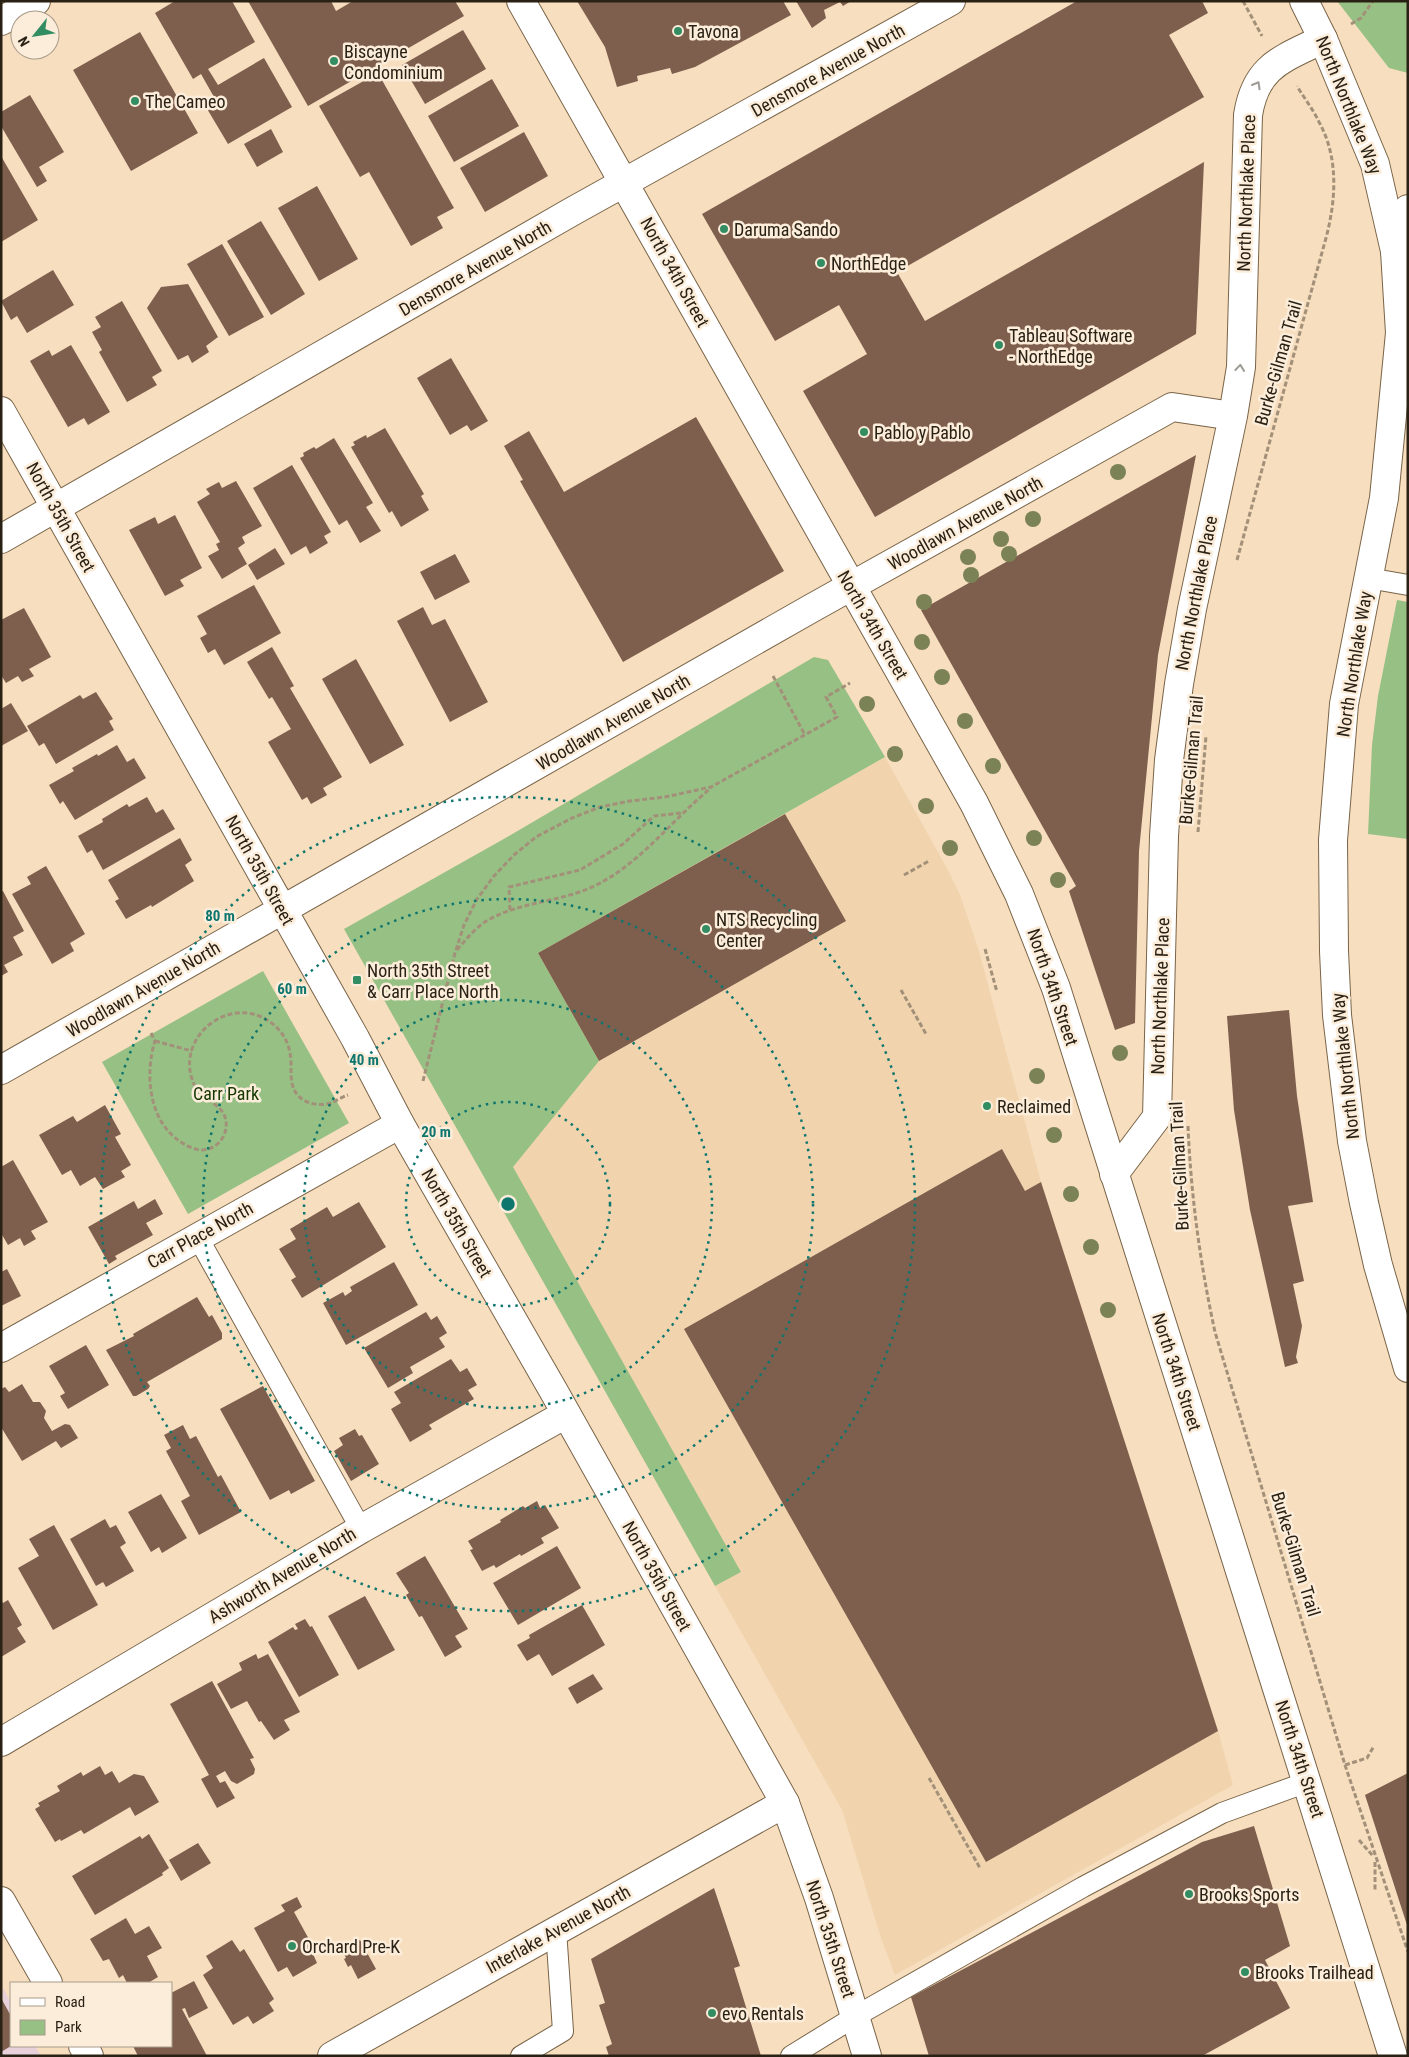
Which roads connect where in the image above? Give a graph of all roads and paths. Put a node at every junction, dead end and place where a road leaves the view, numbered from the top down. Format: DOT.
graph roads {
  1 [pos="36,1"];
  2 [pos="521,1"];
  3 [pos="951,1"];
  4 [pos="1243,1"];
  5 [pos="1304,1"];
  6 [pos="1373,1"];
  7 [pos="1,21"];
  8 [pos="1348,25"];
  9 [pos="1261,33"];
  10 [pos="1324,38"];
  11 [pos="1295,83"];
  12 [pos="625,182"];
  13 [pos="1408,208"];
  14 [pos="1395,251"];
  15 [pos="1,411"];
  16 [pos="1233,416"];
  17 [pos="56,508"];
  18 [pos="1,539"];
  19 [pos="1234,569"];
  20 [pos="1368,578"];
  21 [pos="851,586"];
  22 [pos="1408,586"];
  23 [pos="773,676"];
  24 [pos="850,683"];
  25 [pos="1207,731"];
  26 [pos="804,735"];
  27 [pos="711,787"];
  28 [pos="682,813"];
  29 [pos="1198,840"];
  30 [pos="929,861"];
  31 [pos="904,875"];
  32 [pos="282,910"];
  33 [pos="510,910"];
  34 [pos="985,949"];
  35 [pos="455,952"];
  36 [pos="901,990"];
  37 [pos="997,992"];
  38 [pos="151,1033"];
  39 [pos="926,1034"];
  40 [pos="155,1041"];
  41 [pos="192,1051"];
  42 [pos="1,1070"];
  43 [pos="423,1081"];
  44 [pos="348,1094"];
  45 [pos="1188,1120"];
  46 [pos="400,1124"];
  47 [pos="1114,1174"];
  48 [pos="197,1236"];
  49 [pos="1,1348"];
  50 [pos="1408,1368"];
  51 [pos="566,1414"];
  52 [pos="361,1529"];
  53 [pos="1,1742"];
  54 [pos="1374,1746"];
  55 [pos="1345,1765"];
  56 [pos="929,1778"];
  57 [pos="1307,1782"];
  58 [pos="785,1803"];
  59 [pos="980,1868"];
  60 [pos="1,1901"];
  61 [pos="556,1930"];
  62 [pos="1408,1952"];
  63 [pos="47,1982"];
  64 [pos="856,2016"];
  65 [pos="1408,2053"];
  66 [pos="332,2056"];
  67 [pos="521,2056"];
  68 [pos="791,2056"];
  69 [pos="867,2056"];
  70 [pos="1393,2056"];
  71 [pos="1403,2056"];
  1 -- 7 [label="street"];
  2 -- 12 [label="street, North 34th Street"];
  3 -- 12 [label="street, Densmore Avenue North"];
  4 -- 9 [label="path"];
  5 -- 10 [label="street, North Northlake Way"];
  6 -- 8 [label="path"];
  10 -- 14 [label="street, North Northlake Way"];
  16 -- 10 [label="street, North Northlake Place, one-way"];
  11 -- 19 [label="path, Burke-Gilman Trail"];
  12 -- 17 [label="street, Densmore Avenue North"];
  12 -- 21 [label="street, North 34th Street"];
  13 -- 14 [label="street"];
  14 -- 20 [label="street, North Northlake Way"];
  15 -- 17 [label="street, North 35th Street"];
  16 -- 21 [label="street, Woodlawn Avenue North"];
  16 -- 47 [label="street, North Northlake Place"];
  17 -- 18 [label="street, Densmore Avenue North"];
  17 -- 32 [label="street, North 35th Street"];
  20 -- 22 [label="lane"];
  20 -- 50 [label="street, North Northlake Way"];
  21 -- 32 [label="street, Woodlawn Avenue North"];
  21 -- 47 [label="street, North 34th Street"];
  23 -- 26 [label="path"];
  24 -- 26 [label="path"];
  25 -- 29 [label="path, Burke-Gilman Trail"];
  26 -- 27 [label="path"];
  27 -- 28 [label="path"];
  27 -- 35 [label="path"];
  28 -- 33 [label="path"];
  28 -- 33 [label="path"];
  30 -- 31 [label="path"];
  32 -- 42 [label="street, Woodlawn Avenue North"];
  32 -- 46 [label="street, North 35th Street"];
  33 -- 35 [label="path"];
  34 -- 37 [label="path"];
  35 -- 43 [label="path"];
  36 -- 39 [label="path"];
  38 -- 40 [label="path"];
  40 -- 41 [label="path"];
  40 -- 41 [label="path"];
  41 -- 44 [label="path"];
  45 -- 55 [label="path, Burke-Gilman Trail"];
  46 -- 48 [label="street, Carr Place North"];
  46 -- 51 [label="street, North 35th Street"];
  47 -- 57 [label="street, North 34th Street"];
  48 -- 49 [label="street, Carr Place North"];
  48 -- 52 [label="lane"];
  51 -- 52 [label="street, Ashworth Avenue North"];
  51 -- 58 [label="street, North 35th Street"];
  52 -- 53 [label="street, Ashworth Avenue North"];
  54 -- 55 [label="path"];
  55 -- 62 [label="path, Burke-Gilman Trail"];
  56 -- 59 [label="path"];
  57 -- 64 [label="lane"];
  57 -- 70 [label="street, North 34th Street"];
  58 -- 61 [label="street, Interlake Avenue North"];
  58 -- 64 [label="street, North 35th Street"];
  60 -- 63 [label="street"];
  61 -- 66 [label="street, Interlake Avenue North"];
  61 -- 67 [label="lane"];
  64 -- 68 [label="lane"];
  64 -- 69 [label="street, North 35th Street"];
  65 -- 71 [label="street"];
}
